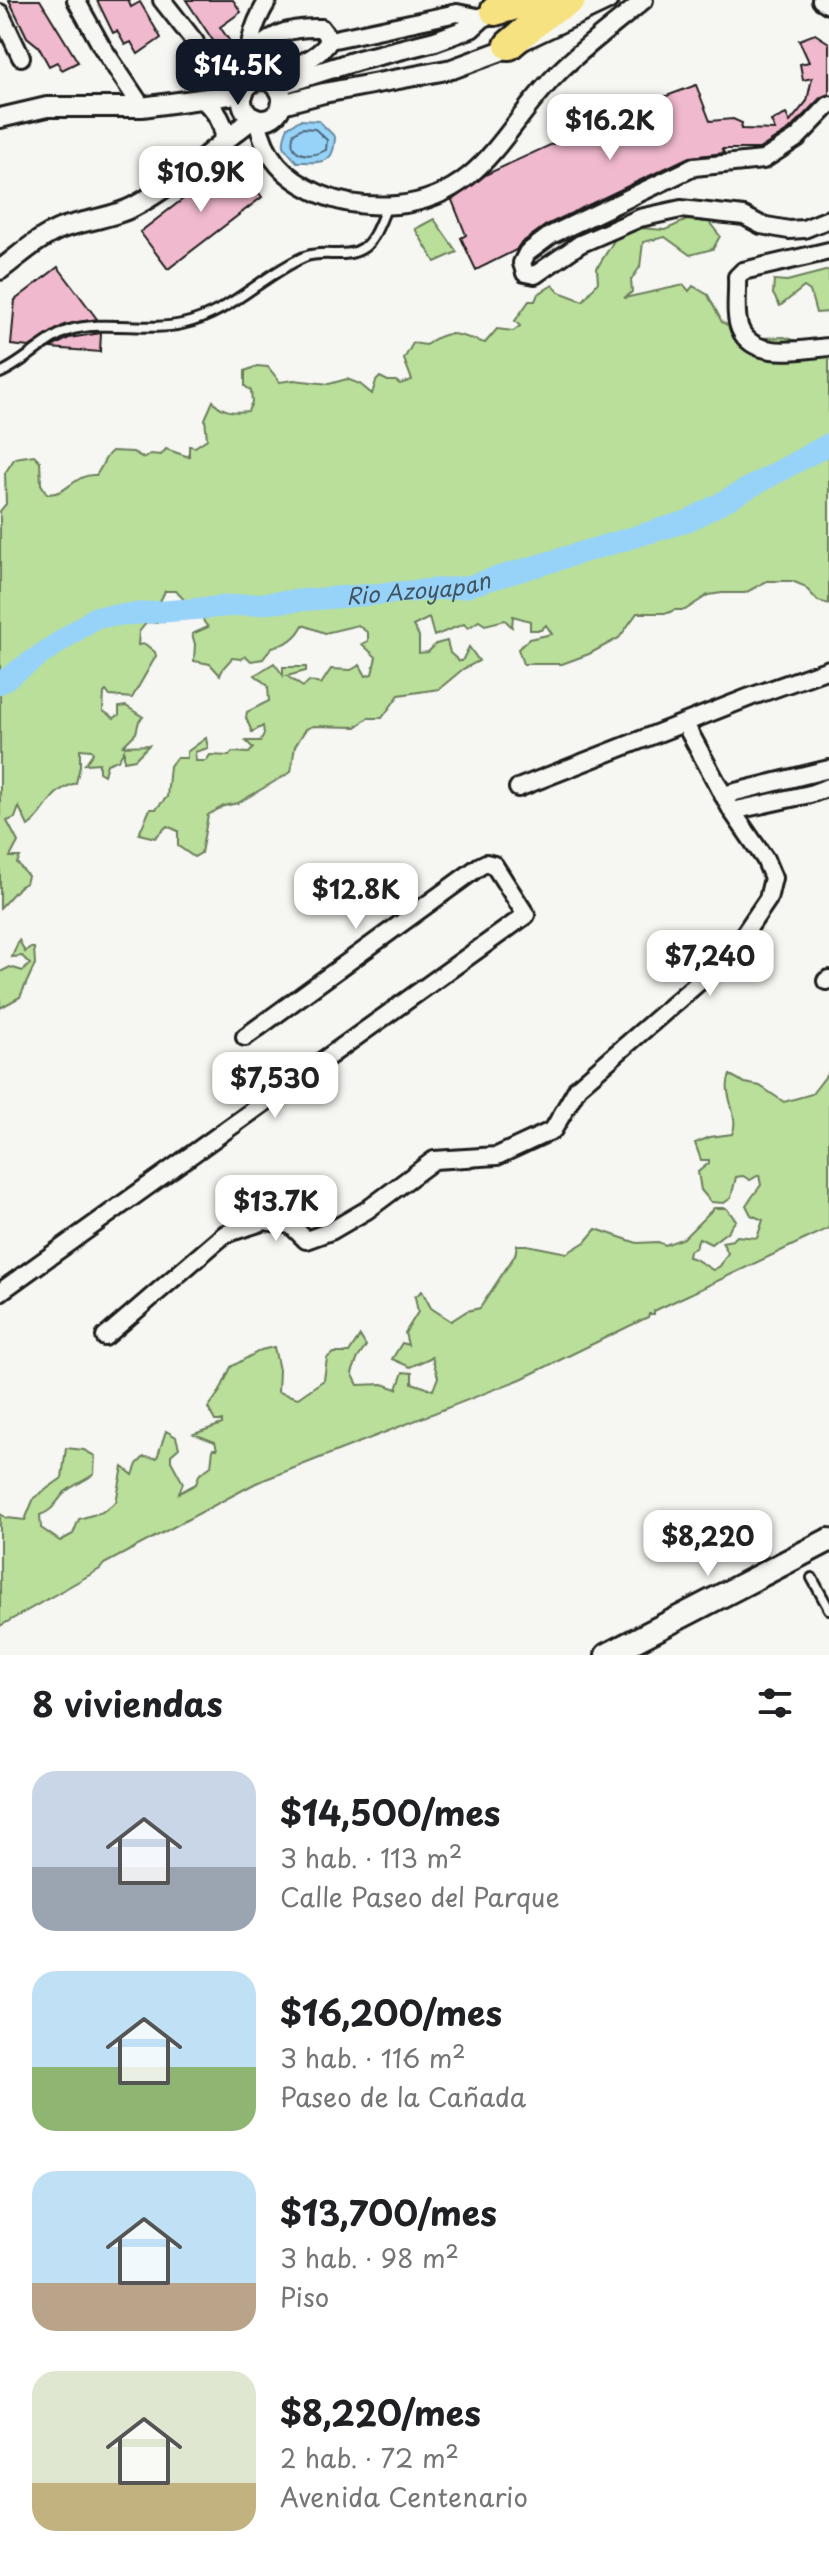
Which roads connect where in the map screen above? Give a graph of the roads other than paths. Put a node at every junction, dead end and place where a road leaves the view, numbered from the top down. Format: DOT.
graph roads {
  1 [pos="76,0"];
  2 [pos="162,0"];
  3 [pos="534,0"];
  4 [pos="571,0"];
  5 [pos="608,0"];
  6 [pos="644,0"];
  7 [pos="821,0"];
  8 [pos="266,3"];
  9 [pos="829,5"];
  10 [pos="497,10"];
  11 [pos="0,13"];
  12 [pos="278,33"];
  13 [pos="330,40"];
  14 [pos="195,42"];
  15 [pos="504,48"];
  16 [pos="21,57"];
  17 [pos="248,60"];
  18 [pos="264,89"];
  19 [pos="203,99"];
  20 [pos="829,105"];
  21 [pos="142,107"];
  22 [pos="0,118"];
  23 [pos="255,119"];
  24 [pos="225,139"];
  25 [pos="387,206"];
  26 [pos="829,219"];
  27 [pos="829,251"];
  28 [pos="0,270"];
  29 [pos="829,347"];
  30 [pos="0,373"];
  31 [pos="829,669"];
  32 [pos="685,724"];
  33 [pos="829,769"];
  34 [pos="829,787"];
  35 [pos="518,788"];
  36 [pos="723,795"];
  37 [pos="732,811"];
  38 [pos="245,1037"];
  39 [pos="0,1292"];
  40 [pos="105,1337"];
  41 [pos="829,1540"];
  42 [pos="812,1578"];
  43 [pos="829,1609"];
  44 [pos="607,1655"];
  1 -- 21 [label="street"];
  2 -- 14 [label="street"];
  3 -- 10 [label="highway"];
  4 -- 15 [label="highway"];
  5 -- 15 [label="street"];
  6 -- 25 [label="street"];
  7 -- 9 [label="street"];
  8 -- 12 [label="street"];
  8 -- 17 [label="street"];
  10 -- 13 [label="street"];
  10 -- 15 [label="street"];
  10 -- 18 [label="street"];
  11 -- 16 [label="street"];
  12 -- 13 [label="street"];
  12 -- 17 [label="street"];
  13 -- 18 [label="street"];
  15 -- 18 [label="street"];
  17 -- 18 [label="street"];
  18 -- 19 [label="street"];
  18 -- 23 [label="street"];
  18 -- 23 [label="street"];
  19 -- 21 [label="street"];
  19 -- 24 [label="street"];
  20 -- 26 [label="street"];
  21 -- 22 [label="street"];
  23 -- 24 [label="street"];
  23 -- 25 [label="street"];
  24 -- 28 [label="street"];
  25 -- 30 [label="lane"];
  27 -- 29 [label="street"];
  31 -- 32 [label="street"];
  32 -- 35 [label="street"];
  32 -- 36 [label="street"];
  33 -- 36 [label="street"];
  34 -- 37 [label="street"];
  36 -- 37 [label="street"];
  37 -- 40 [label="street"];
  38 -- 39 [label="street"];
  41 -- 44 [label="main road"];
  42 -- 43 [label="lane"];
}
